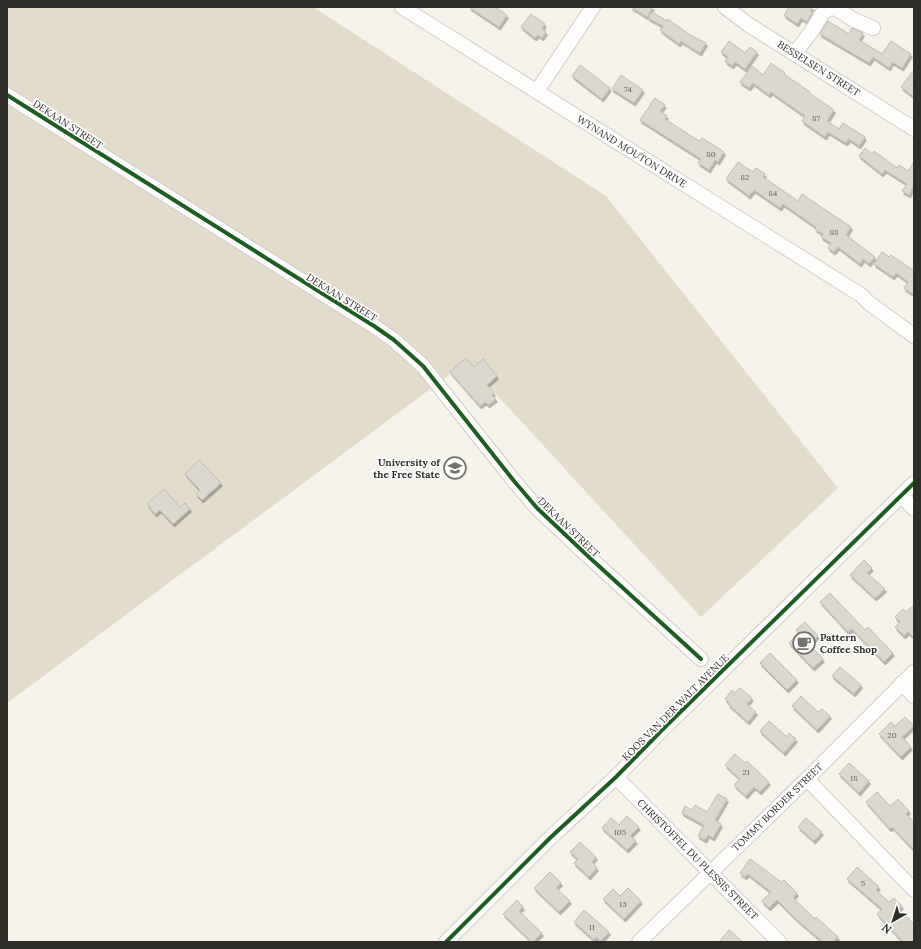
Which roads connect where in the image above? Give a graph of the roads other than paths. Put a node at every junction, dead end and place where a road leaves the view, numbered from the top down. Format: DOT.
graph roads {
  1 [pos="402,7"];
  2 [pos="593,7"];
  3 [pos="725,7"];
  4 [pos="873,28"];
  5 [pos="794,53"];
  6 [pos="537,91"];
  7 [pos="7,95"];
  8 [pos="914,129"];
  9 [pos="861,295"];
  10 [pos="914,325"];
  11 [pos="914,336"];
  12 [pos="914,483"];
  13 [pos="902,496"];
  14 [pos="914,509"];
  15 [pos="701,659"];
  16 [pos="914,672"];
  17 [pos="902,683"];
  18 [pos="914,696"];
  19 [pos="616,777"];
  20 [pos="807,779"];
  21 [pos="711,872"];
  22 [pos="914,890"];
  23 [pos="446,942"];
  24 [pos="639,942"];
  25 [pos="779,942"];
  1 -- 6 [label="street, WYNAND MOUTON DRIVE"];
  2 -- 6 [label="street"];
  3 -- 5 [label="street, BESSELSEN STREET"];
  4 -- 5 [label="street"];
  5 -- 8 [label="street, BESSELSEN STREET"];
  6 -- 9 [label="street, WYNAND MOUTON DRIVE"];
  7 -- 15 [label="street, DEKAAN STREET"];
  9 -- 10 [label="street, WYNAND MOUTON DRIVE"];
  9 -- 11 [label="street, WYNAND MOUTON DRIVE"];
  12 -- 13 [label="street, KOOS VAN DER WALT AVENUE"];
  13 -- 14 [label="street"];
  13 -- 19 [label="street, KOOS VAN DER WALT AVENUE"];
  16 -- 17 [label="street, TOMMY BORDER STREET"];
  17 -- 18 [label="street"];
  17 -- 20 [label="street, TOMMY BORDER STREET"];
  19 -- 21 [label="street, CHRISTOFFEL DU PLESSIS STREET"];
  19 -- 23 [label="street, KOOS VAN DER WALT AVENUE"];
  20 -- 21 [label="street, TOMMY BORDER STREET"];
  20 -- 22 [label="street"];
  21 -- 24 [label="street, TOMMY BORDER STREET"];
  21 -- 25 [label="street, CHRISTOFFEL DU PLESSIS STREET"];
}
